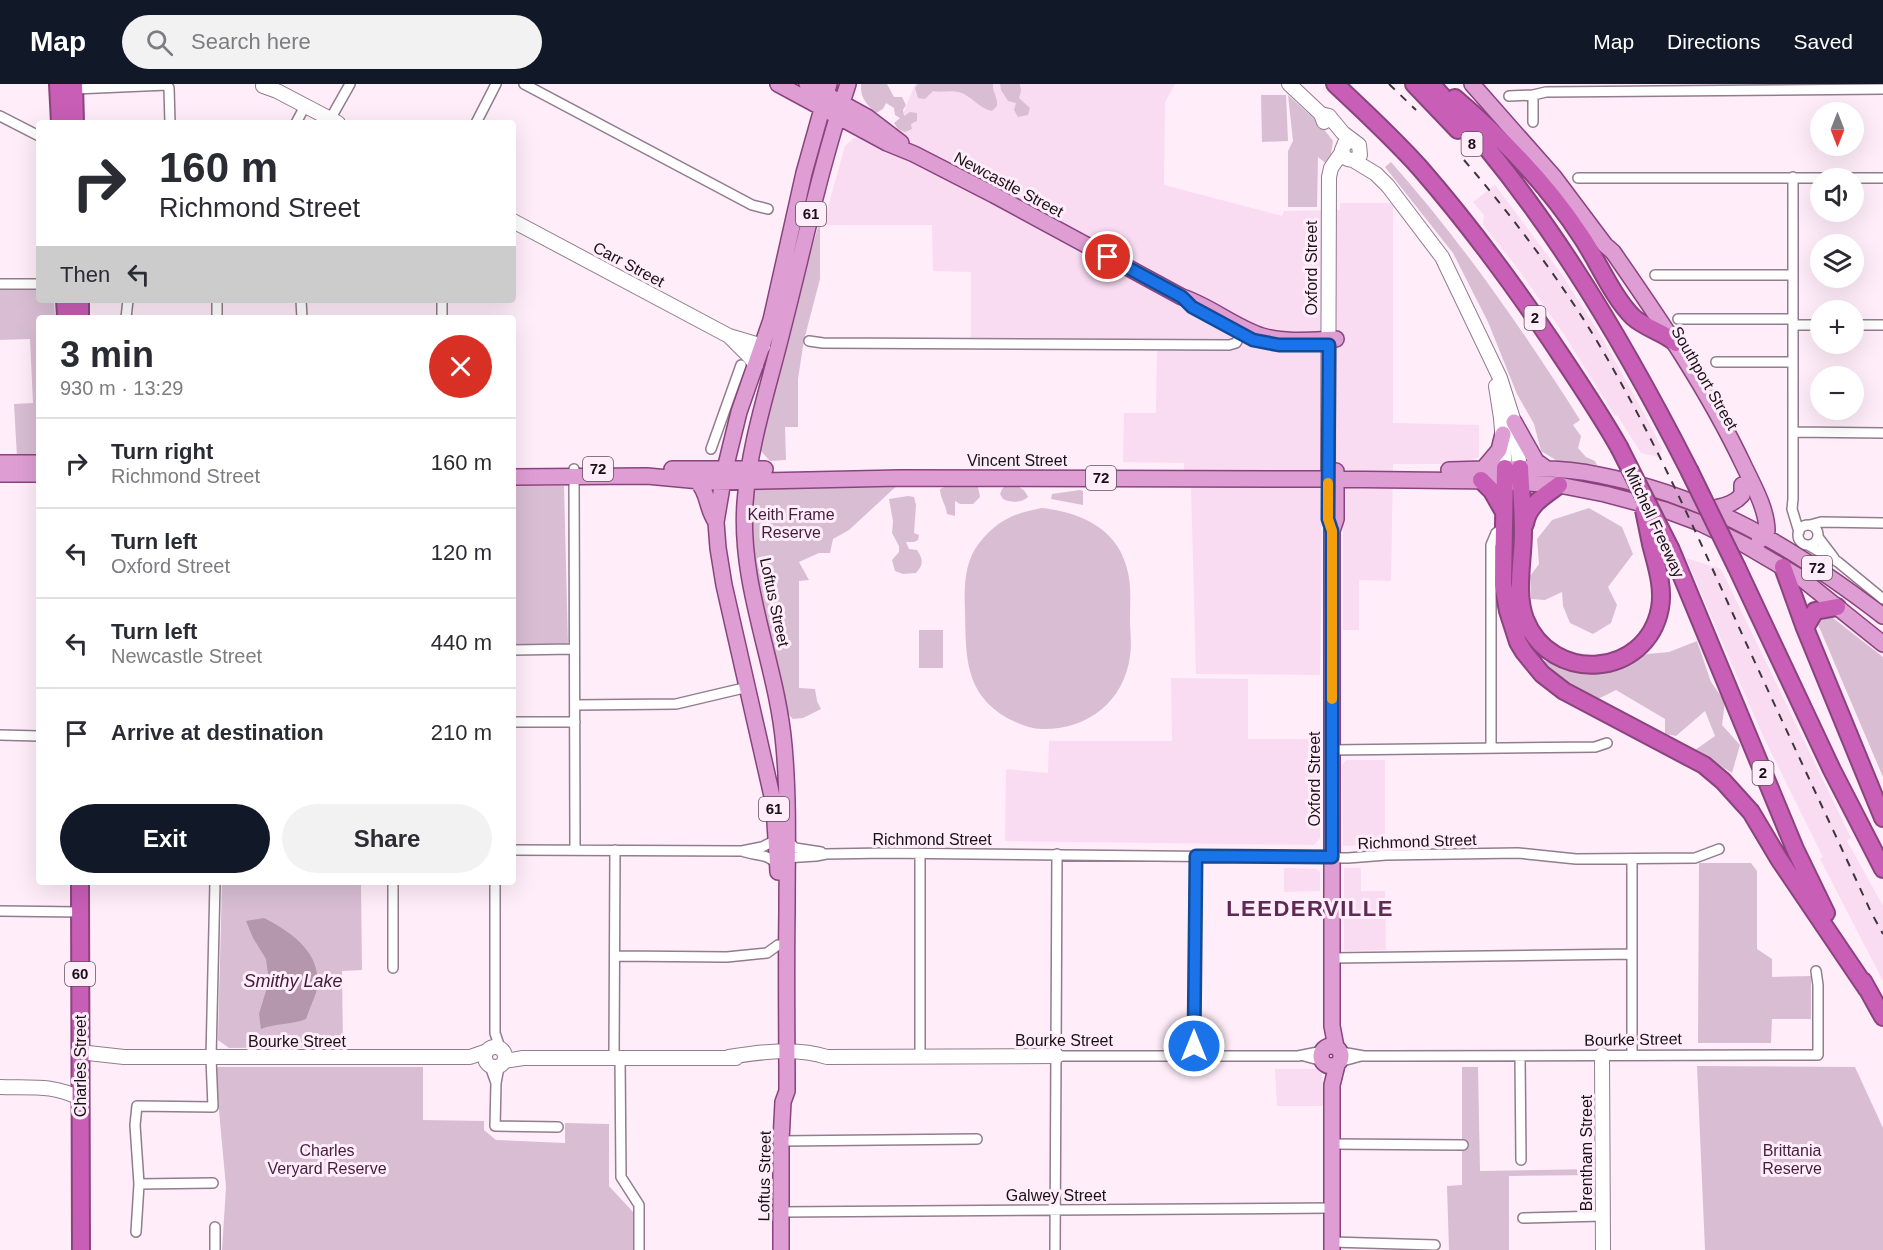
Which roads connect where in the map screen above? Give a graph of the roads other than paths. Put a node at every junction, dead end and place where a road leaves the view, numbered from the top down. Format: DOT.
graph roads {
  1 [pos="58,84"];
  2 [pos="350,84"];
  3 [pos="496,84"];
  4 [pos="524,84"];
  5 [pos="778,84"];
  6 [pos="807,84"];
  7 [pos="848,84"];
  8 [pos="1289,84"];
  9 [pos="1335,84"];
  10 [pos="1413,84"];
  11 [pos="1431,84"];
  12 [pos="1438,84"];
  13 [pos="1472,84"];
  14 [pos="261,85"];
  15 [pos="75,86"];
  16 [pos="1883,89"];
  17 [pos="825,95"];
  18 [pos="1533,95"];
  19 [pos="1509,96"];
  20 [pos="840,110"];
  21 [pos="301,113"];
  22 [pos="0,116"];
  23 [pos="60,120"];
  24 [pos="75,120"];
  25 [pos="170,120"];
  26 [pos="324,120"];
  27 [pos="332,120"];
  28 [pos="478,120"];
  29 [pos="1533,122"];
  30 [pos="36,134"];
  31 [pos="1350,152"];
  32 [pos="1792,177"];
  33 [pos="1578,178"];
  34 [pos="1883,178"];
  35 [pos="1530,203"];
  36 [pos="768,209"];
  37 [pos="516,222"];
  38 [pos="1605,245"];
  39 [pos="1655,275"];
  40 [pos="1792,275"];
  41 [pos="0,284"];
  42 [pos="36,284"];
  43 [pos="1629,302"];
  44 [pos="1678,319"];
  45 [pos="1793,322"];
  46 [pos="1810,324"];
  47 [pos="1864,325"];
  48 [pos="1883,325"];
  49 [pos="1657,330"];
  50 [pos="1243,331"];
  51 [pos="729,336"];
  52 [pos="809,341"];
  53 [pos="1333,342"];
  54 [pos="1676,343"];
  55 [pos="1484,344"];
  56 [pos="763,346"];
  57 [pos="1716,362"];
  58 [pos="1792,362"];
  59 [pos="748,366"];
  60 [pos="732,410"];
  61 [pos="1514,422"];
  62 [pos="1793,432"];
  63 [pos="1883,433"];
  64 [pos="1503,434"];
  65 [pos="711,449"];
  66 [pos="0,463"];
  67 [pos="36,463"];
  68 [pos="516,468"];
  69 [pos="1547,469"];
  70 [pos="573,473"];
  71 [pos="0,474"];
  72 [pos="36,474"];
  73 [pos="748,474"];
  74 [pos="724,475"];
  75 [pos="1329,475"];
  76 [pos="1482,475"];
  77 [pos="1513,475"];
  78 [pos="516,477"];
  79 [pos="697,481"];
  80 [pos="1558,484"];
  81 [pos="1638,485"];
  82 [pos="1742,485"];
  83 [pos="1711,508"];
  84 [pos="716,522"];
  85 [pos="1840,523"];
  86 [pos="1883,523"];
  87 [pos="1500,526"];
  88 [pos="1805,527"];
  89 [pos="1523,533"];
  90 [pos="1818,535"];
  91 [pos="1772,543"];
  92 [pos="1745,545"];
  93 [pos="1808,545"];
  94 [pos="1838,562"];
  95 [pos="1883,599"];
  96 [pos="1837,607"];
  97 [pos="1883,616"];
  98 [pos="1805,628"];
  99 [pos="1883,644"];
  100 [pos="573,649"];
  101 [pos="516,650"];
  102 [pos="748,687"];
  103 [pos="575,705"];
  104 [pos="516,722"];
  105 [pos="575,722"];
  106 [pos="0,735"];
  107 [pos="36,735"];
  108 [pos="1607,743"];
  109 [pos="1491,748"];
  110 [pos="1332,750"];
  111 [pos="1883,818"];
  112 [pos="782,839"];
  113 [pos="1719,849"];
  114 [pos="516,850"];
  115 [pos="574,850"];
  116 [pos="615,850"];
  117 [pos="742,851"];
  118 [pos="826,854"];
  119 [pos="920,854"];
  120 [pos="1057,854"];
  121 [pos="1196,856"];
  122 [pos="1332,857"];
  123 [pos="1632,859"];
  124 [pos="781,860"];
  125 [pos="1883,869"];
  126 [pos="80,885"];
  127 [pos="215,885"];
  128 [pos="393,885"];
  129 [pos="495,885"];
  130 [pos="0,911"];
  131 [pos="80,912"];
  132 [pos="778,945"];
  133 [pos="1632,954"];
  134 [pos="616,956"];
  135 [pos="1332,958"];
  136 [pos="393,968"];
  137 [pos="1816,971"];
  138 [pos="1867,989"];
  139 [pos="1883,1017"];
  140 [pos="80,1049"];
  141 [pos="1602,1055"];
  142 [pos="1632,1055"];
  143 [pos="1057,1056"];
  144 [pos="1194,1056"];
  145 [pos="1331,1056"];
  146 [pos="124,1057"];
  147 [pos="495,1057"];
  148 [pos="617,1057"];
  149 [pos="782,1057"];
  150 [pos="920,1057"];
  151 [pos="1520,1057"];
  152 [pos="212,1058"];
  153 [pos="80,1070"];
  154 [pos="0,1087"];
  155 [pos="45,1088"];
  156 [pos="81,1099"];
  157 [pos="558,1127"];
  158 [pos="976,1139"];
  159 [pos="782,1141"];
  160 [pos="1332,1144"];
  161 [pos="1463,1145"];
  162 [pos="1521,1160"];
  163 [pos="213,1183"];
  164 [pos="139,1184"];
  165 [pos="1332,1208"];
  166 [pos="1055,1210"];
  167 [pos="781,1212"];
  168 [pos="1603,1216"];
  169 [pos="1524,1218"];
  170 [pos="215,1227"];
  171 [pos="136,1232"];
  172 [pos="1436,1245"];
  173 [pos="1332,1246"];
  174 [pos="81,1250"];
  175 [pos="215,1250"];
  176 [pos="639,1250"];
  177 [pos="781,1250"];
  178 [pos="1055,1250"];
  179 [pos="1603,1250"];
  1 -- 23 [label="highway"];
  2 -- 27 [label="street"];
  3 -- 28 [label="street"];
  4 -- 36 [label="street"];
  5 -- 17 [label="main road, Newcastle Street"];
  6 -- 17 [label="main road, Newcastle Street"];
  7 -- 20 [label="main road, Loftus Street / 61"];
  8 -- 31 [label="street"];
  9 -- 81 [label="highway, Mitchell Freeway / 2, bridge"];
  10 -- 35 [label="highway, 8"];
  11 -- 35 [label="highway"];
  12 -- 43 [label="highway"];
  13 -- 38 [label="main road, Southport Street"];
  14 -- 21 [label="street"];
  15 -- 24 [label="highway"];
  15 -- 25 [label="street"];
  16 -- 18 [label="street"];
  17 -- 20 [label="main road, Newcastle Street"];
  17 -- 56 [label="main road, Loftus Street / 61"];
  18 -- 19 [label="street"];
  18 -- 29 [label="street"];
  20 -- 50 [label="main road, Newcastle Street"];
  20 -- 73 [label="main road, Loftus Street / 61"];
  21 -- 26 [label="street"];
  22 -- 30 [label="street"];
  31 -- 53 [label="street, Oxford Street"];
  31 -- 55 [label="street"];
  32 -- 33 [label="street"];
  32 -- 34 [label="street"];
  32 -- 40 [label="street"];
  35 -- 125 [label="highway, bridge"];
  37 -- 51 [label="street, Carr Street"];
  38 -- 43 [label="main road, Southport Street"];
  38 -- 54 [label="main road, Southport Street"];
  39 -- 40 [label="street"];
  40 -- 45 [label="street"];
  41 -- 42 [label="street"];
  43 -- 49 [label="highway"];
  44 -- 45 [label="street"];
  45 -- 46 [label="street"];
  45 -- 58 [label="street"];
  47 -- 48 [label="street"];
  49 -- 54 [label="highway"];
  49 -- 82 [label="main road, Southport Street"];
  50 -- 52 [label="street"];
  50 -- 53 [label="main road, Newcastle Street"];
  51 -- 56 [label="street, Carr Street"];
  51 -- 59 [label="street, Carr Street"];
  53 -- 75 [label="street, Oxford Street"];
  54 -- 91 [label="main road, Southport Street"];
  55 -- 61 [label="street"];
  55 -- 64 [label="street"];
  56 -- 59 [label="main road, Loftus Street / 61"];
  57 -- 58 [label="street"];
  58 -- 62 [label="street"];
  59 -- 60 [label="main road, Loftus Street / 61"];
  60 -- 65 [label="street, Loftus Street"];
  60 -- 74 [label="main road, Loftus Street / 61"];
  61 -- 69 [label="main road"];
  61 -- 77 [label="street"];
  62 -- 63 [label="street"];
  62 -- 88 [label="street"];
  64 -- 76 [label="main road"];
  64 -- 77 [label="street"];
  66 -- 67 [label="main road"];
  68 -- 70 [label="main road, Vincent Street / 72"];
  69 -- 77 [label="main road, 72"];
  69 -- 83 [label="main road, 72"];
  70 -- 74 [label="main road, Vincent Street / 72"];
  70 -- 78 [label="main road, Vincent Street / 72"];
  70 -- 79 [label="main road, Vincent Street / 72"];
  70 -- 100 [label="street"];
  71 -- 72 [label="main road"];
  73 -- 74 [label="main road, Vincent Street / 72"];
  73 -- 75 [label="main road, Vincent Street / 72"];
  73 -- 75 [label="main road, Vincent Street / 72"];
  73 -- 112 [label="main road, Loftus Street / 61"];
  74 -- 79 [label="main road, Vincent Street / 72"];
  74 -- 84 [label="main road, Loftus Street / 61"];
  75 -- 76 [label="main road, Vincent Street / 72"];
  75 -- 110 [label="main road, Oxford Street"];
  76 -- 77 [label="main road, Vincent Street / 72"];
  76 -- 87 [label="highway"];
  77 -- 80 [label="main road, 72"];
  77 -- 87 [label="highway"];
  77 -- 89 [label="highway"];
  79 -- 84 [label="main road"];
  80 -- 89 [label="highway"];
  80 -- 92 [label="main road, 72"];
  81 -- 89 [label="highway, bridge"];
  81 -- 138 [label="highway, Mitchell Freeway / 2, bridge"];
  82 -- 83 [label="main road"];
  82 -- 91 [label="main road, Southport Street"];
  83 -- 91 [label="main road, 72"];
  84 -- 102 [label="main road, Loftus Street / 61"];
  85 -- 86 [label="street"];
  85 -- 88 [label="street"];
  85 -- 90 [label="street"];
  87 -- 109 [label="street"];
  87 -- 138 [label="highway"];
  88 -- 90 [label="street"];
  88 -- 93 [label="street"];
  90 -- 93 [label="street"];
  90 -- 94 [label="street"];
  91 -- 92 [label="main road, 72"];
  91 -- 92 [label="main road"];
  91 -- 96 [label="main road, 72"];
  91 -- 97 [label="main road, 72"];
  91 -- 98 [label="highway"];
  93 -- 94 [label="street"];
  94 -- 95 [label="street"];
  96 -- 98 [label="highway"];
  96 -- 99 [label="main road, 72"];
  98 -- 111 [label="highway"];
  100 -- 101 [label="street"];
  100 -- 103 [label="street"];
  102 -- 103 [label="street"];
  102 -- 112 [label="main road, Loftus Street / 61"];
  103 -- 105 [label="street"];
  104 -- 105 [label="street"];
  105 -- 115 [label="street"];
  106 -- 107 [label="street"];
  108 -- 109 [label="street"];
  109 -- 110 [label="street"];
  110 -- 122 [label="main road, Oxford Street"];
  112 -- 117 [label="street"];
  112 -- 118 [label="street, Richmond Street"];
  112 -- 124 [label="main road, Loftus Street / 61"];
  113 -- 123 [label="street, Richmond Street"];
  114 -- 115 [label="street"];
  115 -- 116 [label="street"];
  116 -- 117 [label="street"];
  116 -- 134 [label="street"];
  117 -- 124 [label="street"];
  118 -- 119 [label="street, Richmond Street"];
  118 -- 124 [label="street, Richmond Street"];
  119 -- 120 [label="street, Richmond Street"];
  119 -- 150 [label="street"];
  120 -- 121 [label="street, Richmond Street"];
  120 -- 143 [label="street"];
  121 -- 122 [label="street, Richmond Street"];
  121 -- 144 [label="street"];
  122 -- 123 [label="street, Richmond Street"];
  122 -- 135 [label="main road, Oxford Street"];
  123 -- 133 [label="street"];
  124 -- 132 [label="main road, Loftus Street / 61"];
  124 -- 149 [label="main road, Loftus Street / 61"];
  126 -- 131 [label="highway, Charles Street / 60"];
  127 -- 152 [label="street"];
  128 -- 136 [label="street"];
  129 -- 147 [label="street"];
  130 -- 131 [label="street"];
  131 -- 140 [label="highway, Charles Street / 60"];
  132 -- 134 [label="street"];
  132 -- 149 [label="main road, Loftus Street / 61"];
  133 -- 135 [label="street"];
  133 -- 142 [label="street"];
  134 -- 148 [label="street"];
  135 -- 145 [label="main road, Oxford Street"];
  137 -- 142 [label="street, Bourke Street"];
  138 -- 139 [label="highway, Mitchell Freeway / 2"];
  140 -- 146 [label="street, Bourke Street"];
  140 -- 153 [label="highway, Charles Street / 60"];
  141 -- 142 [label="street, Bourke Street"];
  141 -- 151 [label="street, Bourke Street"];
  141 -- 168 [label="street, Brentham Street"];
  143 -- 144 [label="street, Bourke Street"];
  143 -- 150 [label="street, Bourke Street"];
  143 -- 166 [label="street"];
  144 -- 145 [label="street, Bourke Street"];
  145 -- 151 [label="street, Bourke Street"];
  145 -- 160 [label="main road"];
  146 -- 152 [label="street, Bourke Street"];
  146 -- 153 [label="street, Bourke Street"];
  147 -- 148 [label="street, Bourke Street"];
  147 -- 152 [label="street, Bourke Street"];
  147 -- 157 [label="street"];
  148 -- 149 [label="street, Bourke Street"];
  148 -- 176 [label="street"];
  149 -- 150 [label="street, Bourke Street"];
  149 -- 159 [label="main road, Loftus Street / 61"];
  151 -- 162 [label="street"];
  152 -- 164 [label="street"];
  153 -- 155 [label="street, Bourke Street"];
  153 -- 156 [label="highway, Charles Street / 60"];
  154 -- 155 [label="street"];
  155 -- 156 [label="street"];
  156 -- 174 [label="highway, Charles Street / 60"];
  158 -- 159 [label="street"];
  159 -- 167 [label="main road, Loftus Street / 61"];
  160 -- 161 [label="street"];
  160 -- 165 [label="main road"];
  163 -- 164 [label="street"];
  164 -- 171 [label="street"];
  165 -- 166 [label="street, Galwey Street"];
  165 -- 173 [label="main road"];
  166 -- 167 [label="street, Galwey Street"];
  166 -- 178 [label="street"];
  167 -- 177 [label="main road, Loftus Street / 61"];
  168 -- 169 [label="street"];
  168 -- 179 [label="street, Brentham Street"];
  170 -- 175 [label="street"];
  172 -- 173 [label="street"];
}
